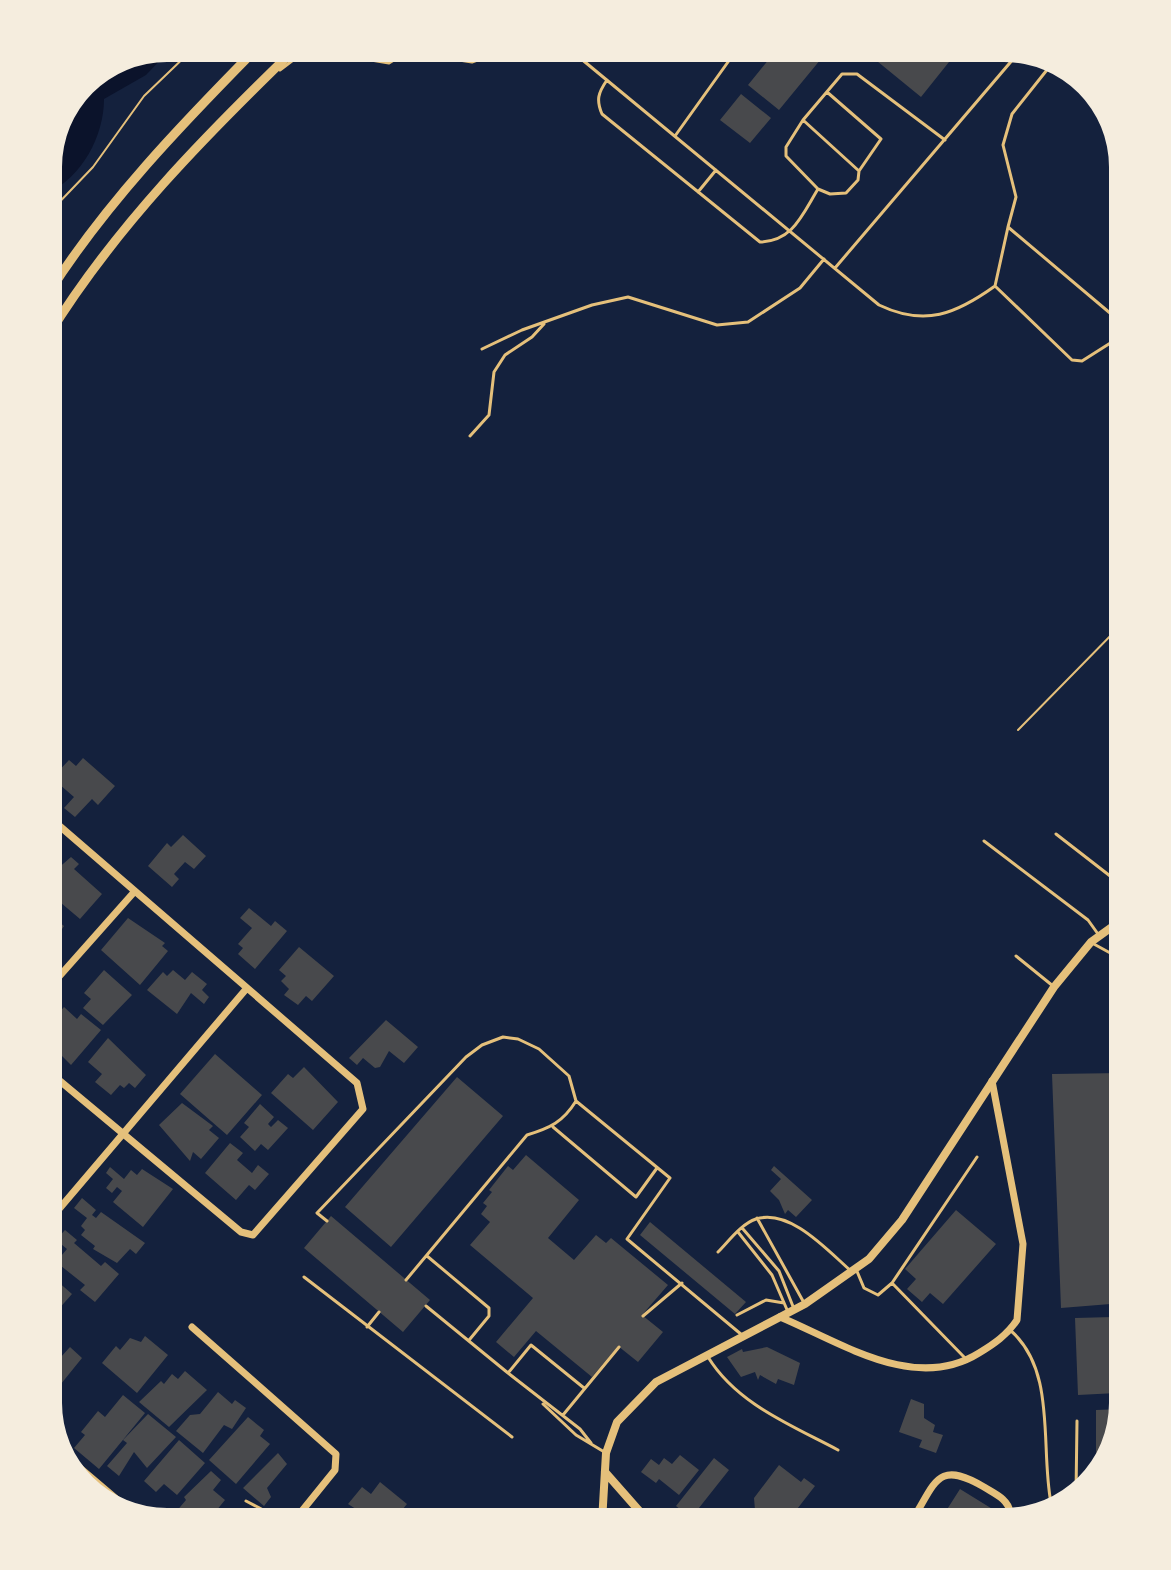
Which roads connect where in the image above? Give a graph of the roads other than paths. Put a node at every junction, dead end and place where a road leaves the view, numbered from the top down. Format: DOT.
graph roads {
  1 [pos="244,62"];
  2 [pos="282,62"];
  3 [pos="288,62"];
  4 [pos="585,62"];
  5 [pos="728,62"];
  6 [pos="1011,62"];
  7 [pos="1046,71"];
  8 [pos="269,75"];
  9 [pos="607,80"];
  10 [pos="827,92"];
  11 [pos="803,120"];
  12 [pos="675,137"];
  13 [pos="945,140"];
  14 [pos="716,170"];
  15 [pos="859,171"];
  16 [pos="818,189"];
  17 [pos="697,193"];
  18 [pos="1008,227"];
  19 [pos="791,232"];
  20 [pos="824,259"];
  21 [pos="835,268"];
  22 [pos="62,272"];
  23 [pos="995,286"];
  24 [pos="1109,312"];
  25 [pos="62,315"];
  26 [pos="546,321"];
  27 [pos="1109,344"];
  28 [pos="482,349"];
  29 [pos="470,436"];
  30 [pos="62,828"];
  31 [pos="1056,834"];
  32 [pos="984,841"];
  33 [pos="1109,875"];
  34 [pos="135,891"];
  35 [pos="1109,929"];
  36 [pos="1095,939"];
  37 [pos="1109,950"];
  38 [pos="1016,956"];
  39 [pos="62,973"];
  40 [pos="1054,987"];
  41 [pos="247,988"];
  42 [pos="992,1081"];
  43 [pos="62,1083"];
  44 [pos="576,1101"];
  45 [pos="553,1127"];
  46 [pos="122,1135"];
  47 [pos="977,1157"];
  48 [pos="657,1168"];
  49 [pos="62,1206"];
  50 [pos="757,1218"];
  51 [pos="327,1221"];
  52 [pos="742,1227"];
  53 [pos="738,1232"];
  54 [pos="718,1252"];
  55 [pos="427,1256"];
  56 [pos="854,1271"];
  57 [pos="304,1277"];
  58 [pos="406,1280"];
  59 [pos="682,1283"];
  60 [pos="892,1283"];
  61 [pos="805,1304"];
  62 [pos="426,1306"];
  63 [pos="787,1310"];
  64 [pos="379,1312"];
  65 [pos="737,1315"];
  66 [pos="643,1316"];
  67 [pos="192,1327"];
  68 [pos="367,1327"];
  69 [pos="1010,1330"];
  70 [pos="742,1335"];
  71 [pos="470,1339"];
  72 [pos="619,1347"];
  73 [pos="706,1353"];
  74 [pos="967,1361"];
  75 [pos="508,1373"];
  76 [pos="584,1388"];
  77 [pos="540,1399"];
  78 [pos="563,1415"];
  79 [pos="1077,1421"];
  80 [pos="512,1437"];
  81 [pos="591,1443"];
  82 [pos="838,1450"];
  83 [pos="606,1453"];
  84 [pos="605,1472"];
  85 [pos="1076,1479"];
  86 [pos="1050,1497"];
  87 [pos="246,1501"];
  88 [pos="259,1508"];
  89 [pos="304,1508"];
  90 [pos="603,1508"];
  91 [pos="637,1508"];
  92 [pos="920,1508"];
  93 [pos="1008,1508"];
  1 -- 22 [label="main road"];
  2 -- 8 [label="main road"];
  3 -- 8 [label="lane"];
  4 -- 9 [label="lane"];
  5 -- 12 [label="lane"];
  6 -- 13 [label="lane"];
  7 -- 18 [label="lane"];
  8 -- 25 [label="main road"];
  9 -- 12 [label="lane"];
  9 -- 17 [label="lane"];
  10 -- 11 [label="lane"];
  10 -- 13 [label="lane"];
  10 -- 15 [label="lane"];
  11 -- 15 [label="lane"];
  11 -- 16 [label="lane"];
  12 -- 14 [label="lane"];
  13 -- 21 [label="lane"];
  14 -- 17 [label="lane"];
  14 -- 19 [label="lane"];
  15 -- 16 [label="lane"];
  16 -- 19 [label="lane"];
  17 -- 19 [label="lane"];
  18 -- 23 [label="lane"];
  18 -- 24 [label="lane"];
  19 -- 20 [label="lane"];
  20 -- 21 [label="lane"];
  20 -- 26 [label="lane"];
  21 -- 23 [label="lane"];
  23 -- 27 [label="lane"];
  26 -- 28 [label="lane"];
  26 -- 29 [label="lane"];
  30 -- 34 [label="street"];
  31 -- 33 [label="lane"];
  32 -- 36 [label="lane"];
  34 -- 39 [label="street"];
  34 -- 41 [label="street"];
  35 -- 36 [label="street"];
  36 -- 37 [label="lane"];
  36 -- 40 [label="street"];
  38 -- 40 [label="lane"];
  40 -- 42 [label="street"];
  41 -- 46 [label="street"];
  41 -- 46 [label="street"];
  42 -- 56 [label="street"];
  42 -- 69 [label="street"];
  43 -- 46 [label="street"];
  44 -- 45 [label="lane"];
  44 -- 48 [label="lane"];
  44 -- 51 [label="lane"];
  45 -- 48 [label="lane"];
  45 -- 55 [label="lane"];
  46 -- 49 [label="street"];
  47 -- 60 [label="lane"];
  48 -- 59 [label="lane"];
  50 -- 52 [label="lane"];
  50 -- 56 [label="lane"];
  50 -- 61 [label="lane"];
  52 -- 53 [label="lane"];
  52 -- 63 [label="lane"];
  53 -- 54 [label="lane"];
  53 -- 63 [label="lane"];
  55 -- 58 [label="lane"];
  55 -- 71 [label="lane"];
  56 -- 60 [label="lane"];
  56 -- 61 [label="street"];
  57 -- 68 [label="lane"];
  59 -- 66 [label="lane"];
  59 -- 70 [label="lane"];
  60 -- 74 [label="lane"];
  61 -- 63 [label="street"];
  62 -- 71 [label="lane"];
  63 -- 65 [label="lane"];
  63 -- 70 [label="street"];
  63 -- 74 [label="street"];
  64 -- 68 [label="lane"];
  67 -- 89 [label="street"];
  68 -- 80 [label="lane"];
  69 -- 74 [label="street"];
  69 -- 86 [label="lane"];
  70 -- 73 [label="street"];
  71 -- 75 [label="lane"];
  72 -- 76 [label="lane"];
  73 -- 82 [label="lane"];
  73 -- 83 [label="street"];
  75 -- 76 [label="lane"];
  75 -- 77 [label="lane"];
  76 -- 78 [label="lane"];
  77 -- 78 [label="lane"];
  77 -- 81 [label="lane"];
  78 -- 81 [label="lane"];
  79 -- 85 [label="lane"];
  81 -- 83 [label="lane"];
  83 -- 84 [label="street"];
  84 -- 90 [label="street"];
  84 -- 91 [label="street"];
  87 -- 88 [label="lane"];
  92 -- 93 [label="street"];
}
